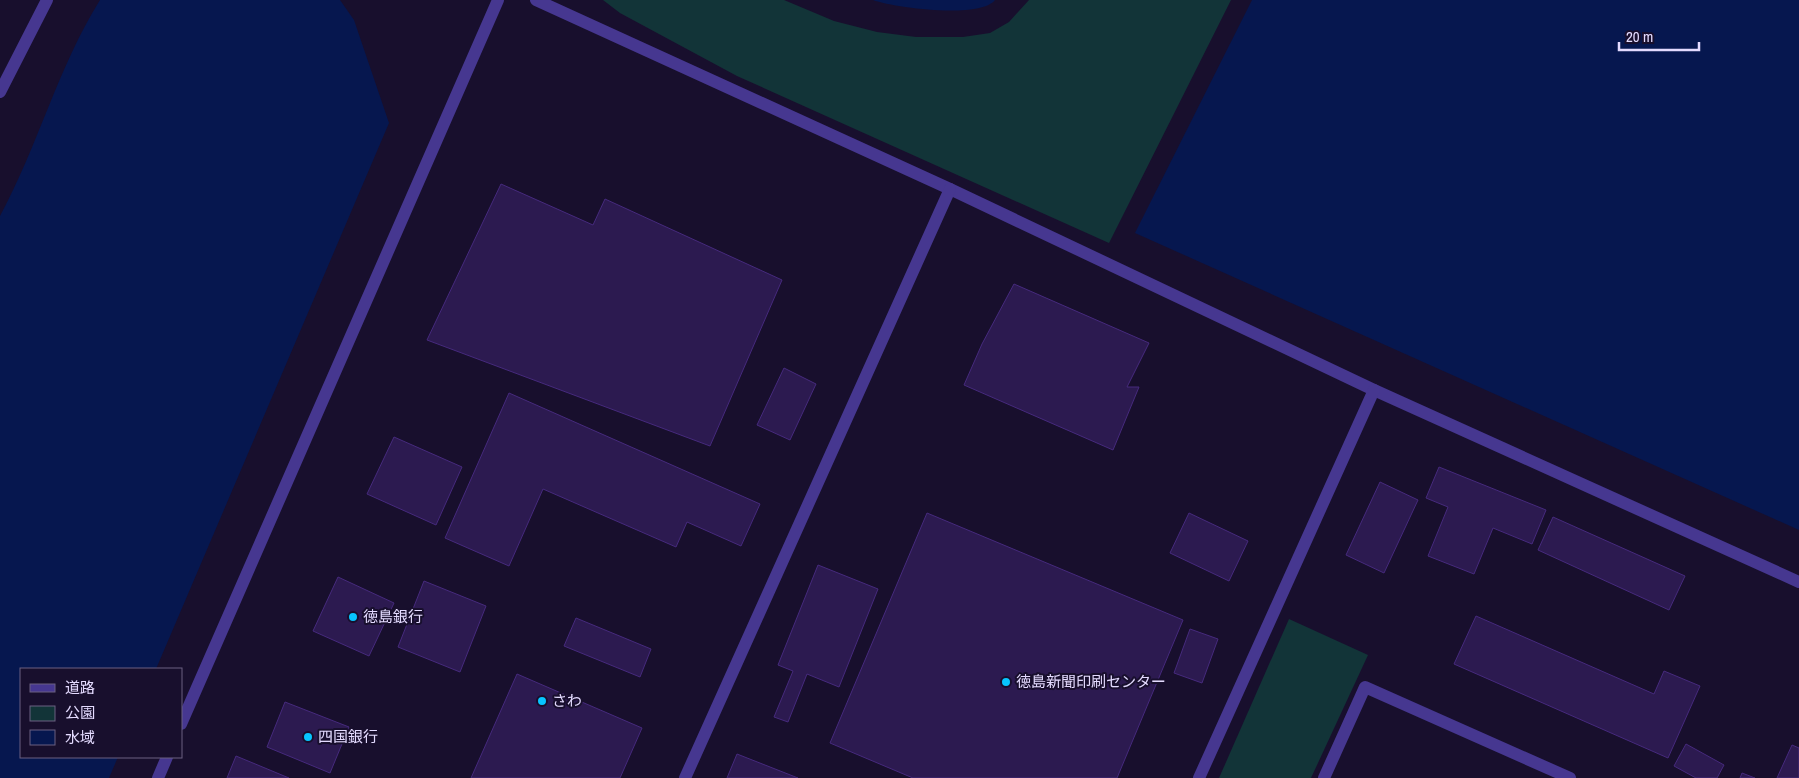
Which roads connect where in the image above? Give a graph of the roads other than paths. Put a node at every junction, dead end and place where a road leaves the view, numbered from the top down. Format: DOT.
graph roads {
  1 [pos="47,0"];
  2 [pos="498,0"];
  3 [pos="536,0"];
  4 [pos="0,92"];
  5 [pos="950,189"];
  6 [pos="1374,390"];
  7 [pos="1799,582"];
  8 [pos="182,722"];
  9 [pos="167,758"];
  10 [pos="158,778"];
  11 [pos="685,778"];
  12 [pos="1199,778"];
  13 [pos="1324,778"];
  14 [pos="1570,778"];
  1 -- 4 [label="street"];
  2 -- 8 [label="street"];
  3 -- 5 [label="street"];
  5 -- 6 [label="street"];
  5 -- 11 [label="street"];
  6 -- 7 [label="street"];
  6 -- 12 [label="street"];
  9 -- 10 [label="street"];
  13 -- 14 [label="street"];
}
